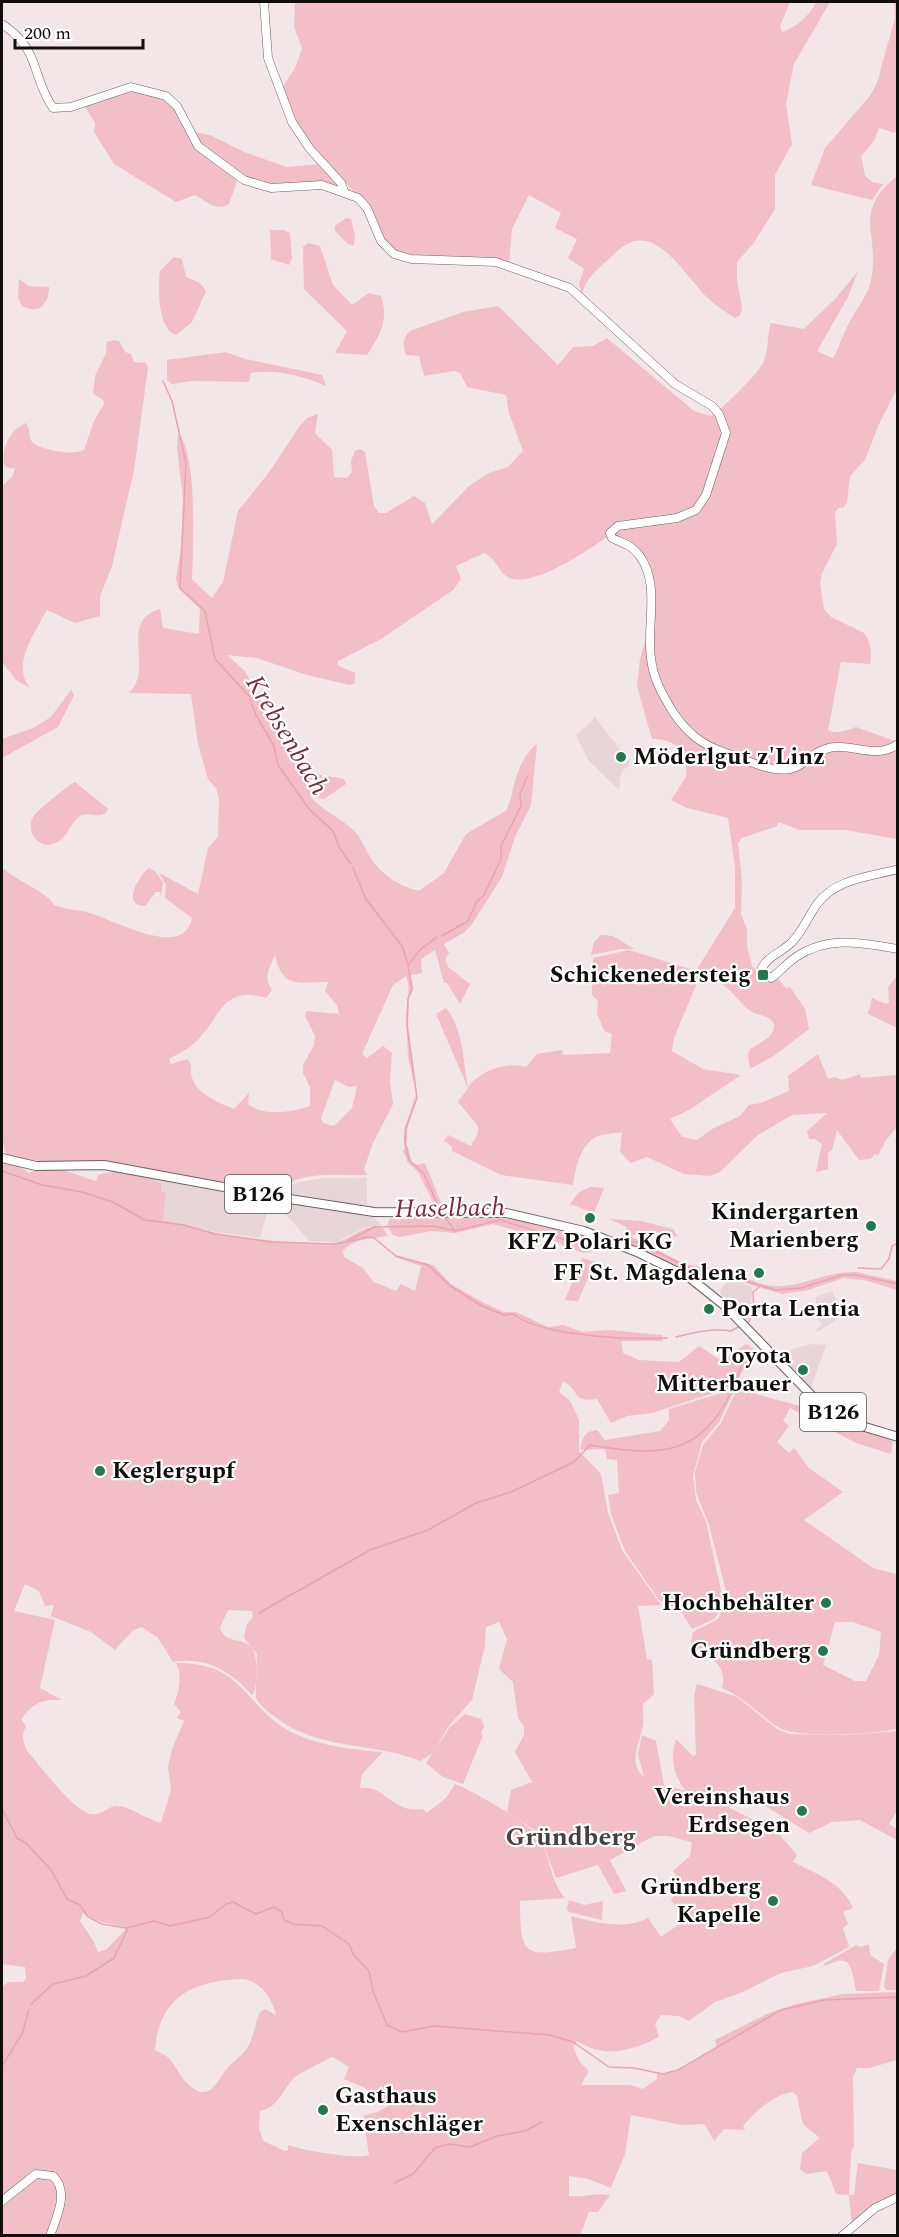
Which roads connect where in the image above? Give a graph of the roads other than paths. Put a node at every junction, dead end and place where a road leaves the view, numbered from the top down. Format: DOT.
graph roads {
  1 [pos="264,2"];
  2 [pos="2,24"];
  3 [pos="344,192"];
  4 [pos="897,744"];
  5 [pos="897,869"];
  6 [pos="897,949"];
  7 [pos="2,1158"];
  8 [pos="897,1437"];
  9 [pos="897,2197"];
  10 [pos="2,2201"];
  11 [pos="50,2235"];
  12 [pos="842,2235"];
  1 -- 3 [label="street"];
  2 -- 3 [label="street"];
  3 -- 4 [label="street"];
  5 -- 6 [label="street"];
  7 -- 8 [label="main road, B126"];
  9 -- 12 [label="street"];
  10 -- 11 [label="street"];
}
